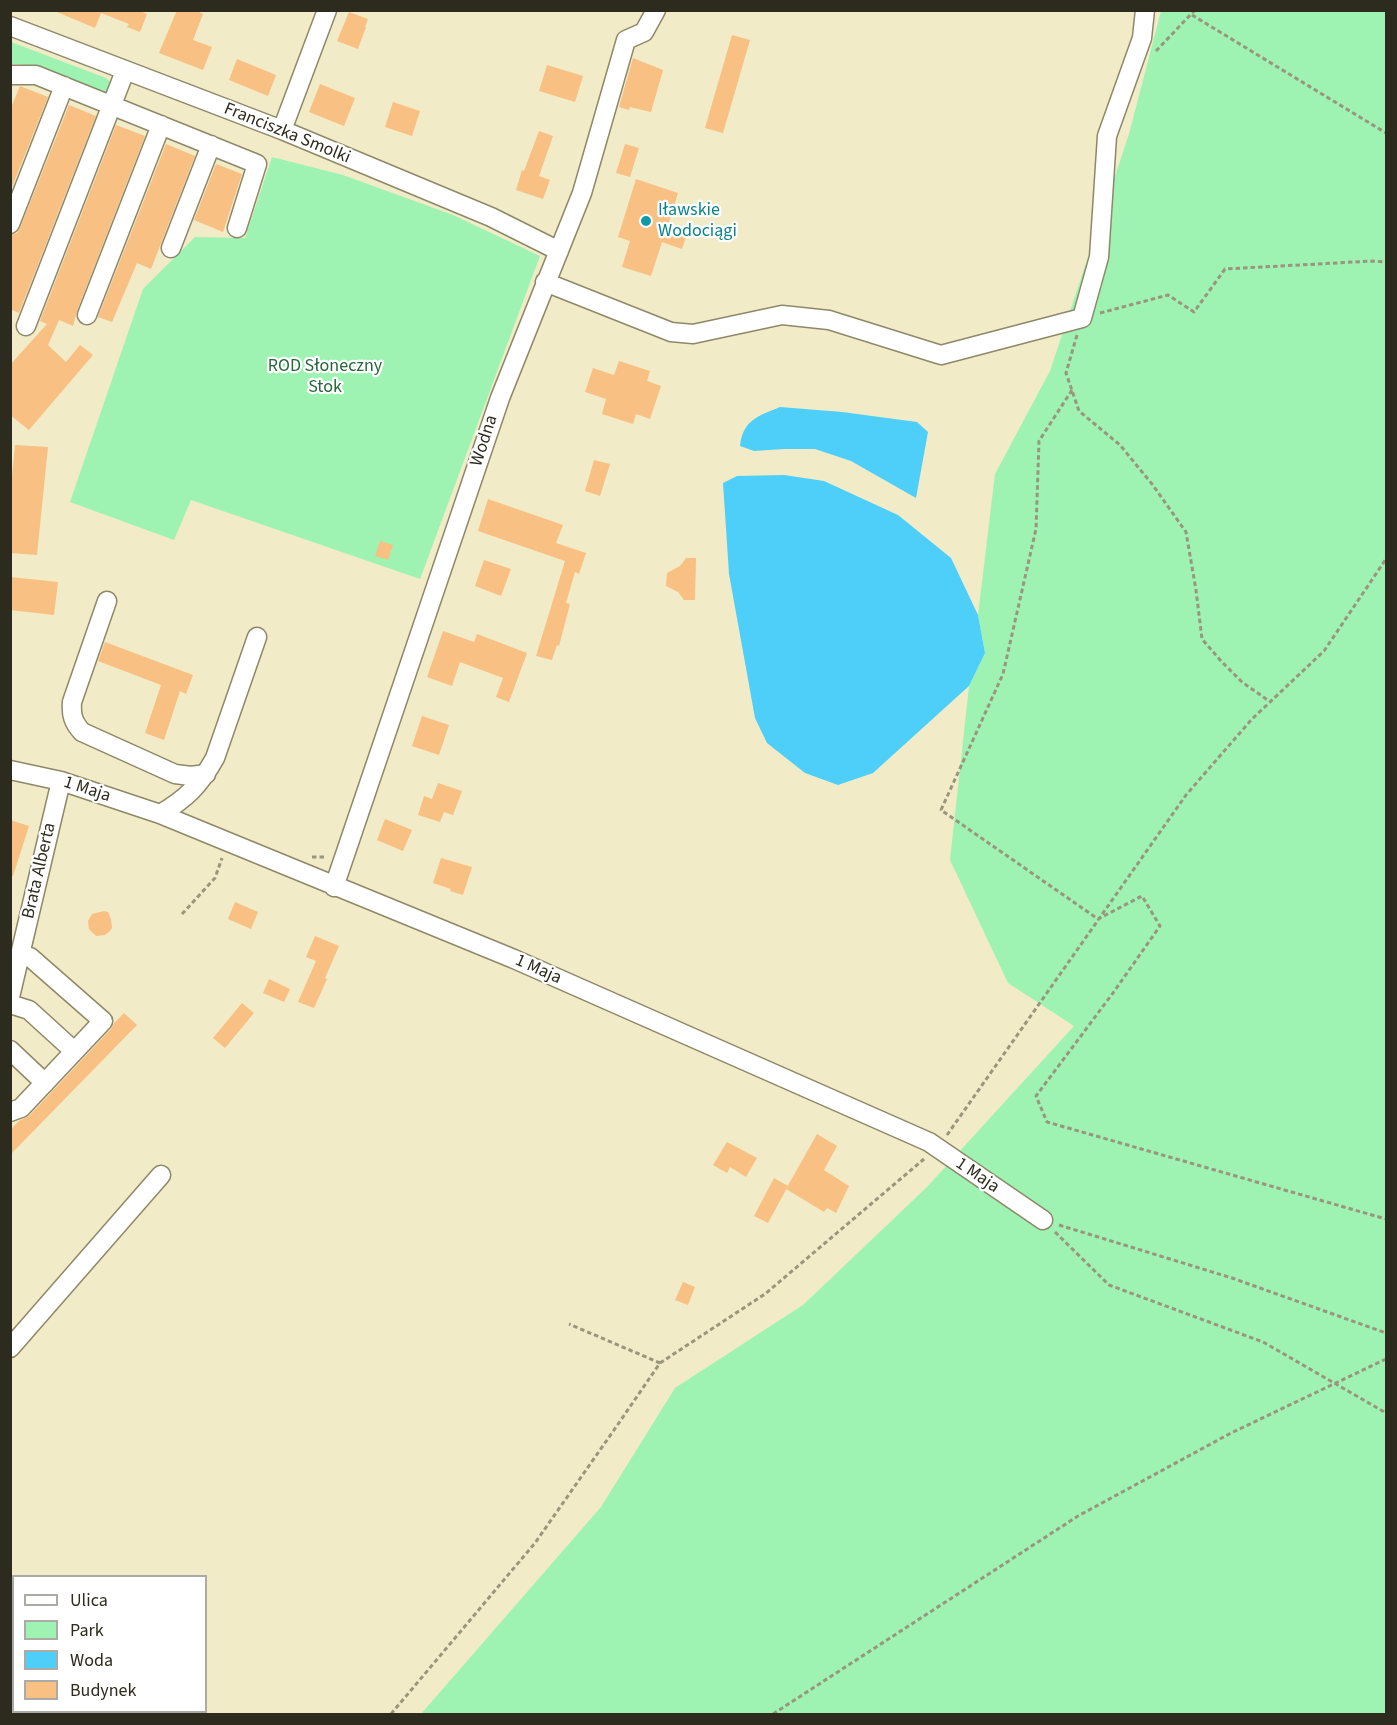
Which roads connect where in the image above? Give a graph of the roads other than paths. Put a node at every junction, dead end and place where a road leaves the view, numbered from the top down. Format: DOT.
graph roads {
  1 [pos="327,10"];
  2 [pos="656,10"];
  3 [pos="1145,10"];
  4 [pos="10,26"];
  5 [pos="125,71"];
  6 [pos="11,75"];
  7 [pos="64,87"];
  8 [pos="112,106"];
  9 [pos="161,125"];
  10 [pos="282,130"];
  11 [pos="211,145"];
  12 [pos="10,224"];
  13 [pos="237,228"];
  14 [pos="171,248"];
  15 [pos="559,251"];
  16 [pos="545,282"];
  17 [pos="87,315"];
  18 [pos="26,326"];
  19 [pos="107,601"];
  20 [pos="257,637"];
  21 [pos="10,770"];
  22 [pos="206,774"];
  23 [pos="61,781"];
  24 [pos="160,814"];
  25 [pos="334,887"];
  26 [pos="21,954"];
  27 [pos="10,997"];
  28 [pos="10,1004"];
  29 [pos="10,1050"];
  30 [pos="75,1052"];
  31 [pos="45,1083"];
  32 [pos="10,1112"];
  33 [pos="161,1175"];
  34 [pos="1042,1220"];
  35 [pos="10,1348"];
  1 -- 10 [label="street"];
  2 -- 15 [label="street, Wodna"];
  3 -- 16 [label="street"];
  4 -- 5 [label="street, Franciszka Smolki"];
  5 -- 8 [label="street"];
  5 -- 10 [label="street, Franciszka Smolki"];
  6 -- 7 [label="street"];
  7 -- 8 [label="street"];
  7 -- 12 [label="street"];
  8 -- 9 [label="street"];
  8 -- 18 [label="street"];
  9 -- 11 [label="street"];
  9 -- 17 [label="street"];
  10 -- 15 [label="street, Franciszka Smolki"];
  11 -- 13 [label="street"];
  11 -- 14 [label="street"];
  15 -- 16 [label="street, Wodna"];
  16 -- 25 [label="street, Wodna"];
  19 -- 22 [label="street"];
  20 -- 22 [label="street"];
  21 -- 23 [label="street, 1 Maja"];
  22 -- 24 [label="street"];
  23 -- 24 [label="street, 1 Maja"];
  23 -- 26 [label="street, Brata Alberta"];
  24 -- 25 [label="street, 1 Maja"];
  25 -- 34 [label="street, 1 Maja"];
  26 -- 27 [label="street, Brata Alberta"];
  26 -- 30 [label="street"];
  28 -- 30 [label="street"];
  29 -- 31 [label="street"];
  30 -- 31 [label="street"];
  31 -- 32 [label="street"];
  33 -- 35 [label="street"];
}
